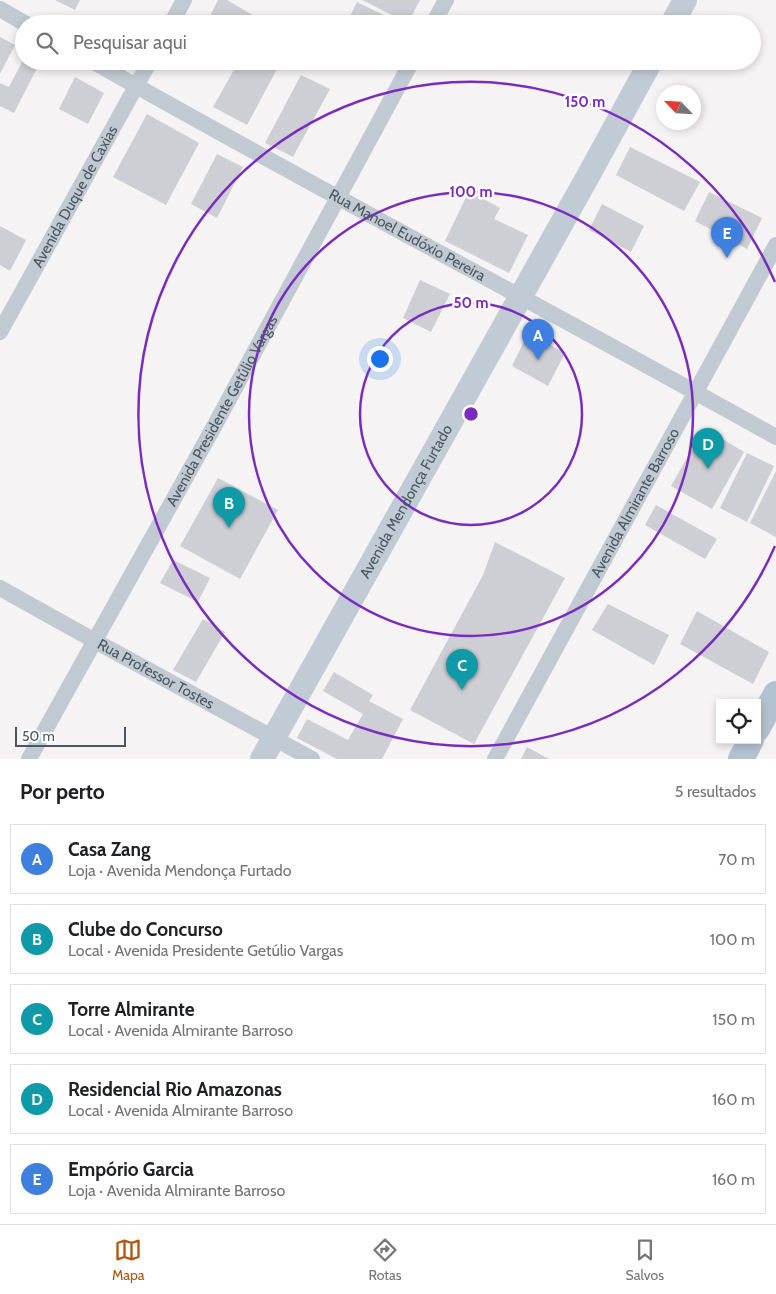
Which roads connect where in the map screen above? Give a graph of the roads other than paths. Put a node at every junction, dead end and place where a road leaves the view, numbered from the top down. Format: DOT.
graph roads {
  1 [pos="184,0"];
  2 [pos="446,0"];
  3 [pos="686,0"];
  4 [pos="0,9"];
  5 [pos="176,15"];
  6 [pos="438,15"];
  7 [pos="677,15"];
  8 [pos="15,18"];
  9 [pos="108,70"];
  10 [pos="145,70"];
  11 [pos="407,70"];
  12 [pos="646,70"];
  13 [pos="136,86"];
  14 [pos="337,198"];
  15 [pos="776,245"];
  16 [pos="520,296"];
  17 [pos="0,332"];
  18 [pos="695,392"];
  19 [pos="776,437"];
  20 [pos="0,588"];
  21 [pos="95,641"];
  22 [pos="776,694"];
  23 [pos="761,722"];
  24 [pos="274,738"];
  25 [pos="749,744"];
  26 [pos="29,759"];
  27 [pos="262,759"];
  28 [pos="312,759"];
  29 [pos="495,759"];
  30 [pos="741,759"];
  1 -- 5 [label="street"];
  2 -- 6 [label="street"];
  3 -- 7 [label="street"];
  4 -- 8 [label="street"];
  9 -- 13 [label="street, Rua Manoel Eudóxio Pereira"];
  10 -- 13 [label="street, Avenida Duque de Caxias"];
  11 -- 14 [label="street, Avenida Presidente Getúlio Vargas"];
  12 -- 16 [label="street, Avenida Mendonça Furtado"];
  13 -- 14 [label="street, Rua Manoel Eudóxio Pereira"];
  13 -- 17 [label="street, Avenida Duque de Caxias"];
  14 -- 16 [label="street, Rua Manoel Eudóxio Pereira"];
  14 -- 21 [label="street, Avenida Presidente Getúlio Vargas"];
  15 -- 18 [label="street, Avenida Almirante Barroso"];
  16 -- 18 [label="street, Rua Manoel Eudóxio Pereira"];
  16 -- 24 [label="street, Avenida Mendonça Furtado"];
  18 -- 19 [label="street, Rua Manoel Eudóxio Pereira"];
  18 -- 29 [label="street, Avenida Almirante Barroso"];
  20 -- 21 [label="street, Rua Professor Tostes"];
  21 -- 24 [label="street, Rua Professor Tostes"];
  21 -- 26 [label="street, Avenida Presidente Getúlio Vargas"];
  22 -- 23 [label="main road"];
  24 -- 27 [label="street, Avenida Mendonça Furtado"];
  24 -- 28 [label="street, Rua Professor Tostes"];
  25 -- 30 [label="main road"];
}
